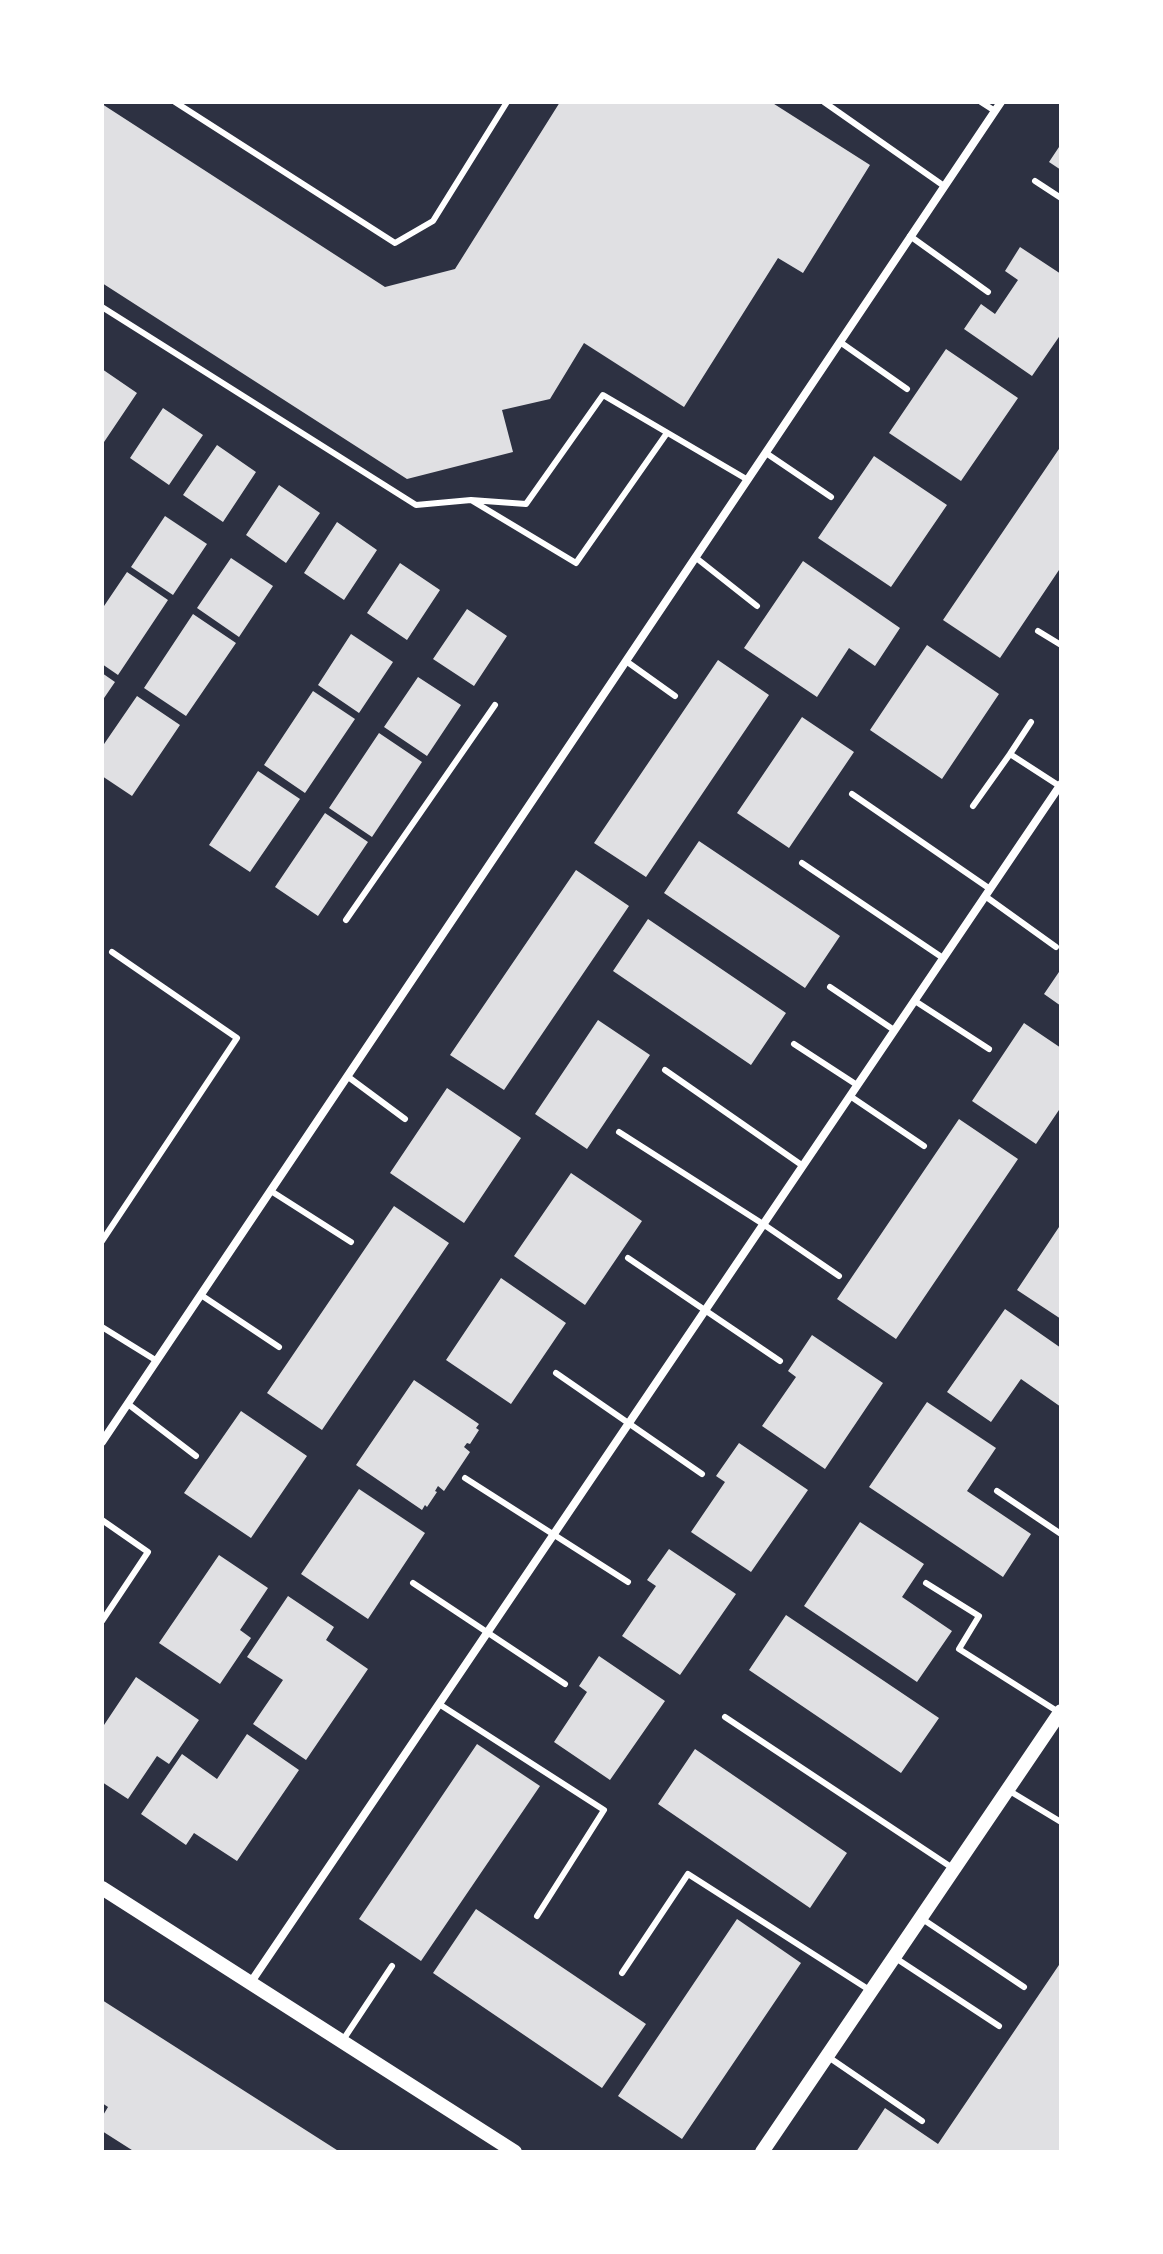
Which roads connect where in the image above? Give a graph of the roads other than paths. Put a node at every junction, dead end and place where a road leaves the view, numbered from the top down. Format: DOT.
graph roads {
  1 [pos="175,102"];
  2 [pos="507,102"];
  3 [pos="824,102"];
  4 [pos="981,102"];
  5 [pos="1001,102"];
  6 [pos="995,111"];
  7 [pos="1035,181"];
  8 [pos="944,186"];
  9 [pos="1061,198"];
  10 [pos="910,236"];
  11 [pos="988,292"];
  12 [pos="102,307"];
  13 [pos="840,342"];
  14 [pos="907,389"];
  15 [pos="667,433"];
  16 [pos="766,453"];
  17 [pos="748,480"];
  18 [pos="831,497"];
  19 [pos="471,500"];
  20 [pos="695,557"];
  21 [pos="757,606"];
  22 [pos="1038,631"];
  23 [pos="1061,645"];
  24 [pos="626,661"];
  25 [pos="675,696"];
  26 [pos="495,705"];
  27 [pos="1031,722"];
  28 [pos="1010,754"];
  29 [pos="1061,785"];
  30 [pos="852,794"];
  31 [pos="973,806"];
  32 [pos="802,863"];
  33 [pos="988,892"];
  34 [pos="346,920"];
  35 [pos="1056,947"];
  36 [pos="112,952"];
  37 [pos="943,958"];
  38 [pos="830,987"];
  39 [pos="915,1001"];
  40 [pos="894,1030"];
  41 [pos="794,1044"];
  42 [pos="989,1049"];
  43 [pos="665,1070"];
  44 [pos="347,1076"];
  45 [pos="857,1085"];
  46 [pos="850,1096"];
  47 [pos="405,1119"];
  48 [pos="619,1132"];
  49 [pos="924,1146"];
  50 [pos="803,1166"];
  51 [pos="271,1191"];
  52 [pos="763,1224"];
  53 [pos="102,1241"];
  54 [pos="351,1242"];
  55 [pos="628,1258"];
  56 [pos="839,1276"];
  57 [pos="201,1295"];
  58 [pos="704,1311"];
  59 [pos="102,1327"];
  60 [pos="279,1347"];
  61 [pos="157,1361"];
  62 [pos="780,1361"];
  63 [pos="556,1373"];
  64 [pos="128,1404"];
  65 [pos="629,1422"];
  66 [pos="102,1442"];
  67 [pos="196,1456"];
  68 [pos="702,1474"];
  69 [pos="465,1478"];
  70 [pos="997,1491"];
  71 [pos="102,1520"];
  72 [pos="555,1533"];
  73 [pos="1061,1534"];
  74 [pos="628,1582"];
  75 [pos="413,1583"];
  76 [pos="926,1583"];
  77 [pos="102,1621"];
  78 [pos="488,1631"];
  79 [pos="565,1684"];
  80 [pos="439,1704"];
  81 [pos="1060,1712"];
  82 [pos="725,1717"];
  83 [pos="1008,1790"];
  84 [pos="1061,1822"];
  85 [pos="954,1869"];
  86 [pos="102,1888"];
  87 [pos="537,1916"];
  88 [pos="921,1918"];
  89 [pos="894,1957"];
  90 [pos="392,1966"];
  91 [pos="622,1973"];
  92 [pos="251,1982"];
  93 [pos="1024,1987"];
  94 [pos="871,1991"];
  95 [pos="999,2026"];
  96 [pos="343,2040"];
  97 [pos="827,2056"];
  98 [pos="922,2121"];
  99 [pos="515,2152"];
  100 [pos="762,2152"];
  1 -- 2 [label="lane"];
  3 -- 8 [label="lane"];
  4 -- 6 [label="lane"];
  5 -- 6 [label="street"];
  6 -- 8 [label="street"];
  7 -- 9 [label="lane"];
  8 -- 10 [label="street"];
  10 -- 11 [label="lane"];
  10 -- 13 [label="street"];
  12 -- 19 [label="lane"];
  13 -- 14 [label="lane"];
  13 -- 16 [label="street"];
  15 -- 17 [label="lane"];
  15 -- 19 [label="lane"];
  15 -- 19 [label="lane"];
  16 -- 17 [label="street"];
  16 -- 18 [label="lane"];
  17 -- 20 [label="street"];
  20 -- 21 [label="lane"];
  20 -- 24 [label="street"];
  22 -- 23 [label="lane"];
  24 -- 25 [label="lane"];
  24 -- 44 [label="street"];
  26 -- 34 [label="lane"];
  27 -- 28 [label="lane"];
  28 -- 29 [label="lane"];
  28 -- 31 [label="lane"];
  29 -- 33 [label="street"];
  30 -- 33 [label="lane"];
  32 -- 37 [label="lane"];
  33 -- 35 [label="lane"];
  33 -- 37 [label="street"];
  36 -- 53 [label="lane"];
  37 -- 39 [label="street"];
  38 -- 40 [label="lane"];
  39 -- 40 [label="street"];
  39 -- 42 [label="lane"];
  40 -- 45 [label="street"];
  41 -- 45 [label="lane"];
  43 -- 50 [label="lane"];
  44 -- 47 [label="lane"];
  44 -- 51 [label="street"];
  45 -- 46 [label="street"];
  46 -- 49 [label="lane"];
  46 -- 50 [label="street"];
  48 -- 52 [label="lane"];
  50 -- 52 [label="street"];
  51 -- 54 [label="lane"];
  51 -- 57 [label="street"];
  52 -- 56 [label="lane"];
  52 -- 58 [label="street"];
  55 -- 58 [label="lane"];
  57 -- 60 [label="lane"];
  57 -- 61 [label="street"];
  58 -- 62 [label="lane"];
  58 -- 65 [label="street"];
  59 -- 61 [label="lane"];
  61 -- 64 [label="street"];
  63 -- 65 [label="lane"];
  64 -- 66 [label="street"];
  64 -- 67 [label="lane"];
  65 -- 68 [label="lane"];
  65 -- 72 [label="street"];
  69 -- 72 [label="lane"];
  70 -- 73 [label="lane"];
  71 -- 77 [label="lane"];
  72 -- 74 [label="lane"];
  72 -- 78 [label="street"];
  75 -- 78 [label="lane"];
  76 -- 81 [label="lane"];
  78 -- 79 [label="lane"];
  78 -- 80 [label="street"];
  80 -- 87 [label="lane"];
  80 -- 92 [label="street"];
  81 -- 83 [label="street"];
  82 -- 85 [label="lane"];
  83 -- 84 [label="lane"];
  83 -- 85 [label="street"];
  85 -- 88 [label="street"];
  86 -- 92 [label="street"];
  88 -- 89 [label="street"];
  88 -- 93 [label="lane"];
  89 -- 94 [label="street"];
  89 -- 95 [label="lane"];
  90 -- 96 [label="lane"];
  91 -- 94 [label="lane"];
  92 -- 96 [label="street"];
  94 -- 97 [label="street"];
  96 -- 99 [label="street"];
  97 -- 98 [label="lane"];
  97 -- 100 [label="street"];
}
